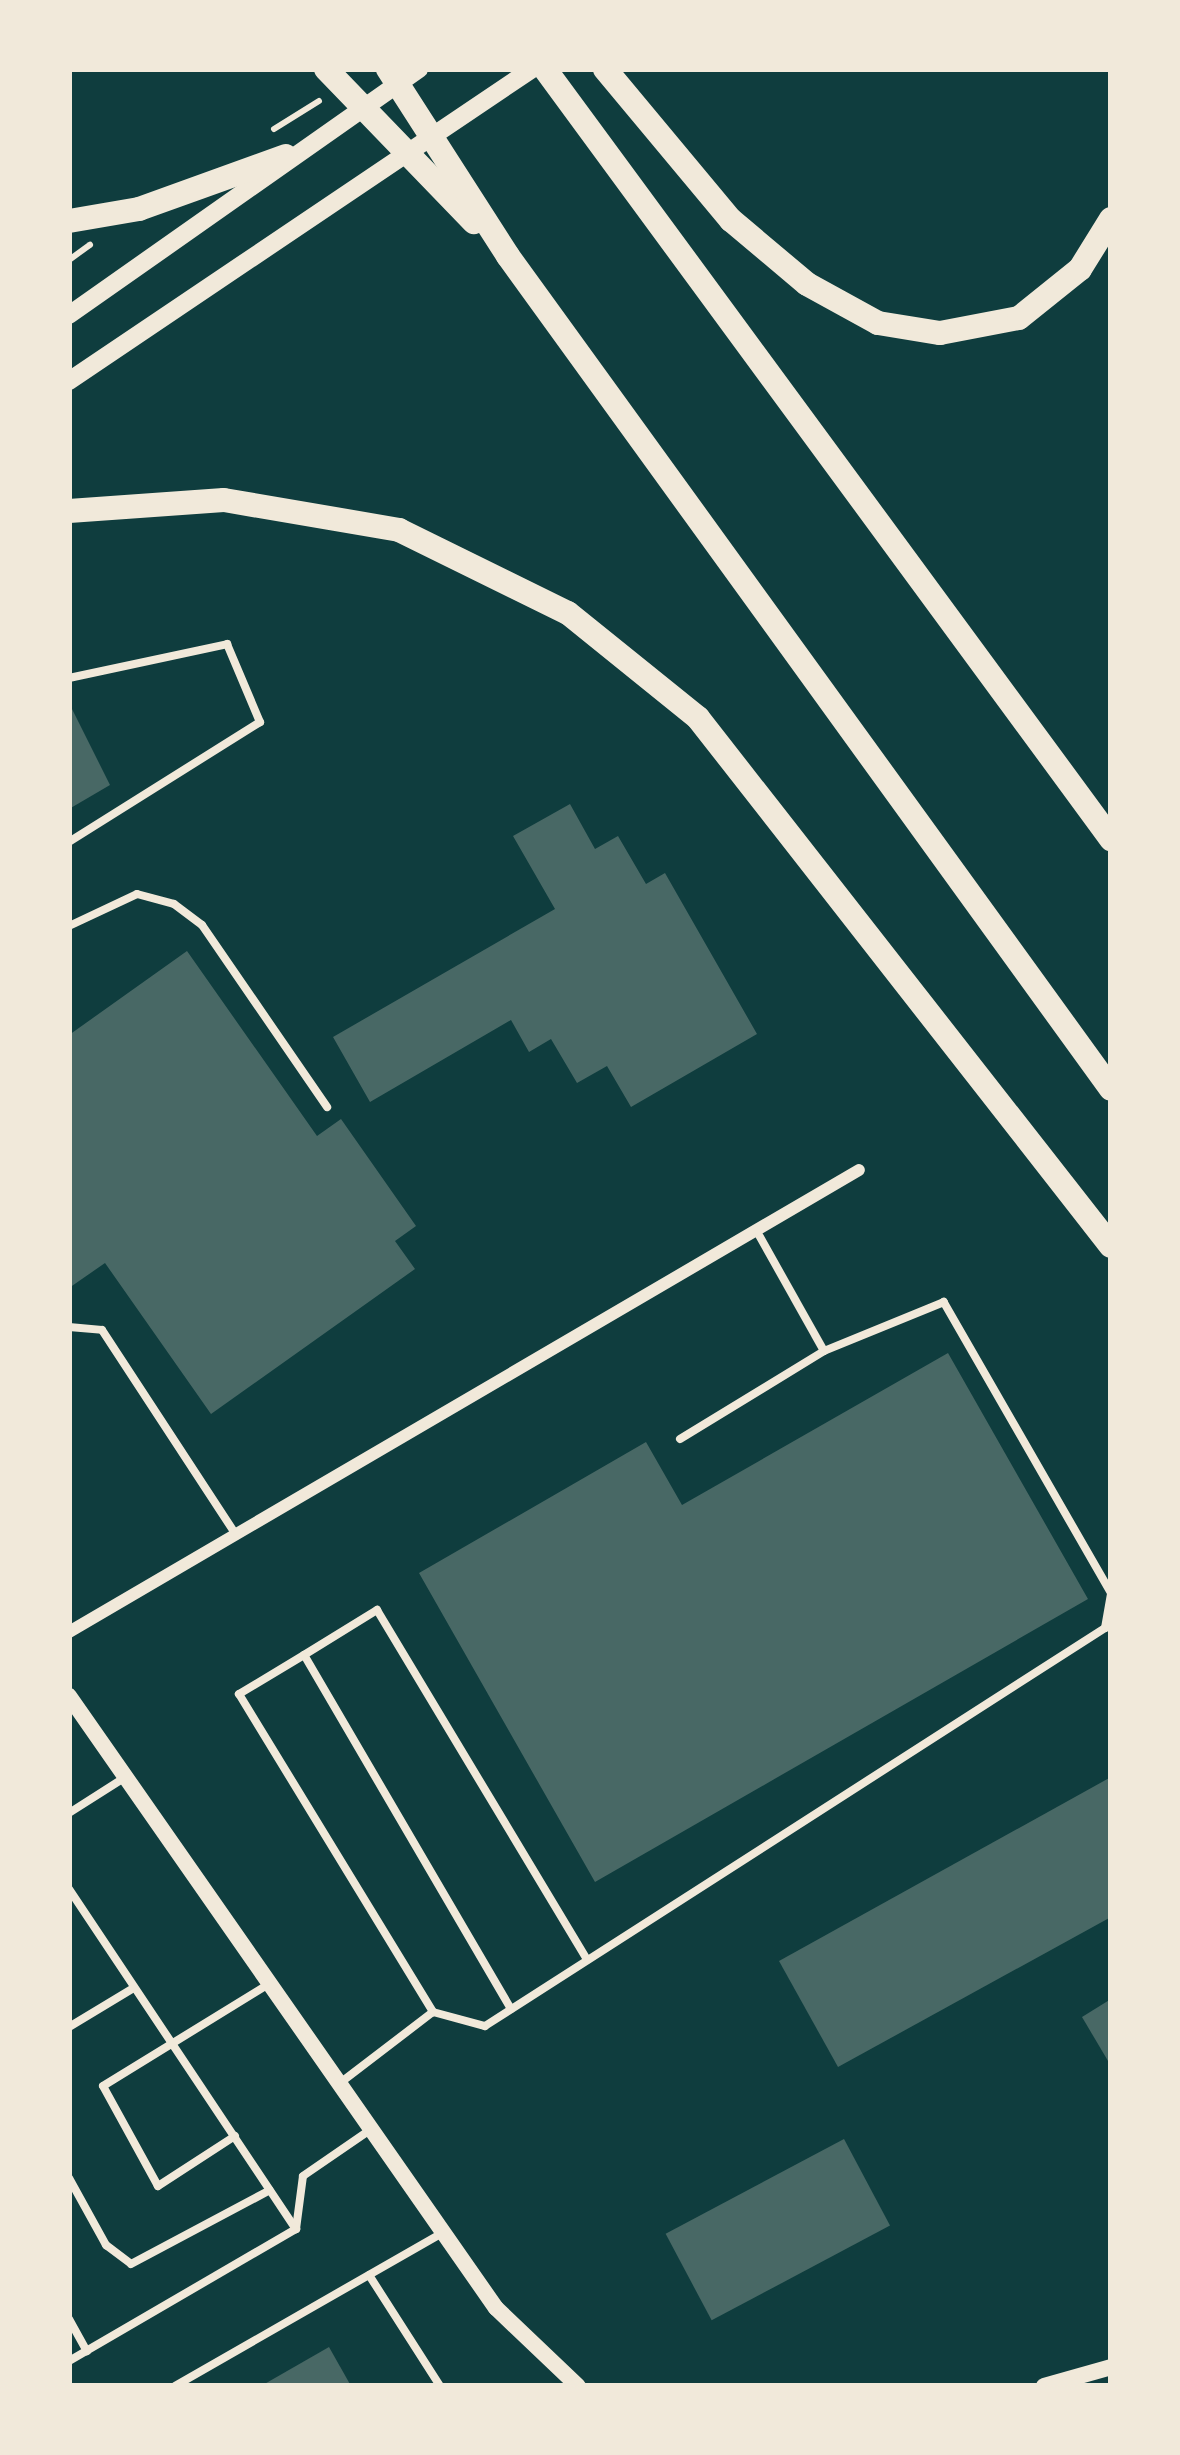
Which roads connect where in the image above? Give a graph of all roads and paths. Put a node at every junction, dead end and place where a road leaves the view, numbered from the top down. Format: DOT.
graph roads {
  1 [pos="326,69"];
  2 [pos="388,69"];
  3 [pos="418,69"];
  4 [pos="532,69"];
  5 [pos="545,69"];
  6 [pos="605,69"];
  7 [pos="294,150"];
  8 [pos="1111,219"];
  9 [pos="69,221"];
  10 [pos="508,256"];
  11 [pos="69,315"];
  12 [pos="69,381"];
  13 [pos="69,511"];
  14 [pos="69,678"];
  15 [pos="1111,839"];
  16 [pos="69,842"];
  17 [pos="69,926"];
  18 [pos="1111,1089"];
  19 [pos="327,1107"];
  20 [pos="860,1170"];
  21 [pos="756,1230"];
  22 [pos="1111,1246"];
  23 [pos="69,1327"];
  24 [pos="824,1351"];
  25 [pos="680,1439"];
  26 [pos="235,1533"];
  27 [pos="69,1632"];
  28 [pos="304,1655"];
  29 [pos="69,1696"];
  30 [pos="125,1778"];
  31 [pos="69,1813"];
  32 [pos="69,1889"];
  33 [pos="587,1960"];
  34 [pos="268,1985"];
  35 [pos="132,1989"];
  36 [pos="511,2009"];
  37 [pos="433,2012"];
  38 [pos="69,2027"];
  39 [pos="167,2046"];
  40 [pos="339,2084"];
  41 [pos="372,2129"];
  42 [pos="235,2136"];
  43 [pos="69,2178"];
  44 [pos="270,2190"];
  45 [pos="296,2229"];
  46 [pos="446,2231"];
  47 [pos="369,2275"];
  48 [pos="69,2319"];
  49 [pos="87,2350"];
  50 [pos="69,2361"];
  51 [pos="1111,2368"];
  52 [pos="175,2386"];
  53 [pos="440,2386"];
  54 [pos="578,2386"];
  55 [pos="1044,2386"];
  1 -- 10 [label="highway"];
  2 -- 10 [label="highway"];
  3 -- 7 [label="main road"];
  4 -- 12 [label="main road"];
  5 -- 15 [label="highway"];
  6 -- 8 [label="highway"];
  7 -- 9 [label="highway"];
  7 -- 11 [label="main road"];
  10 -- 18 [label="highway"];
  13 -- 22 [label="highway"];
  14 -- 16 [label="lane"];
  17 -- 19 [label="lane"];
  20 -- 21 [label="street"];
  21 -- 24 [label="lane"];
  21 -- 26 [label="street"];
  23 -- 26 [label="lane"];
  24 -- 25 [label="lane"];
  24 -- 33 [label="lane"];
  26 -- 27 [label="street"];
  28 -- 33 [label="lane"];
  28 -- 36 [label="lane"];
  28 -- 37 [label="lane"];
  29 -- 30 [label="street"];
  30 -- 31 [label="lane"];
  30 -- 34 [label="street"];
  32 -- 35 [label="lane"];
  33 -- 36 [label="lane"];
  34 -- 39 [label="lane"];
  34 -- 40 [label="street"];
  35 -- 38 [label="lane"];
  35 -- 39 [label="lane"];
  36 -- 37 [label="lane"];
  37 -- 40 [label="lane"];
  39 -- 42 [label="lane"];
  39 -- 42 [label="lane"];
  40 -- 41 [label="street"];
  41 -- 45 [label="lane"];
  41 -- 46 [label="street"];
  42 -- 44 [label="lane"];
  43 -- 44 [label="lane"];
  44 -- 45 [label="lane"];
  45 -- 49 [label="lane"];
  46 -- 47 [label="lane"];
  46 -- 54 [label="street"];
  47 -- 52 [label="lane"];
  47 -- 53 [label="lane"];
  48 -- 49 [label="lane"];
  49 -- 50 [label="lane"];
  51 -- 55 [label="street"];
}
